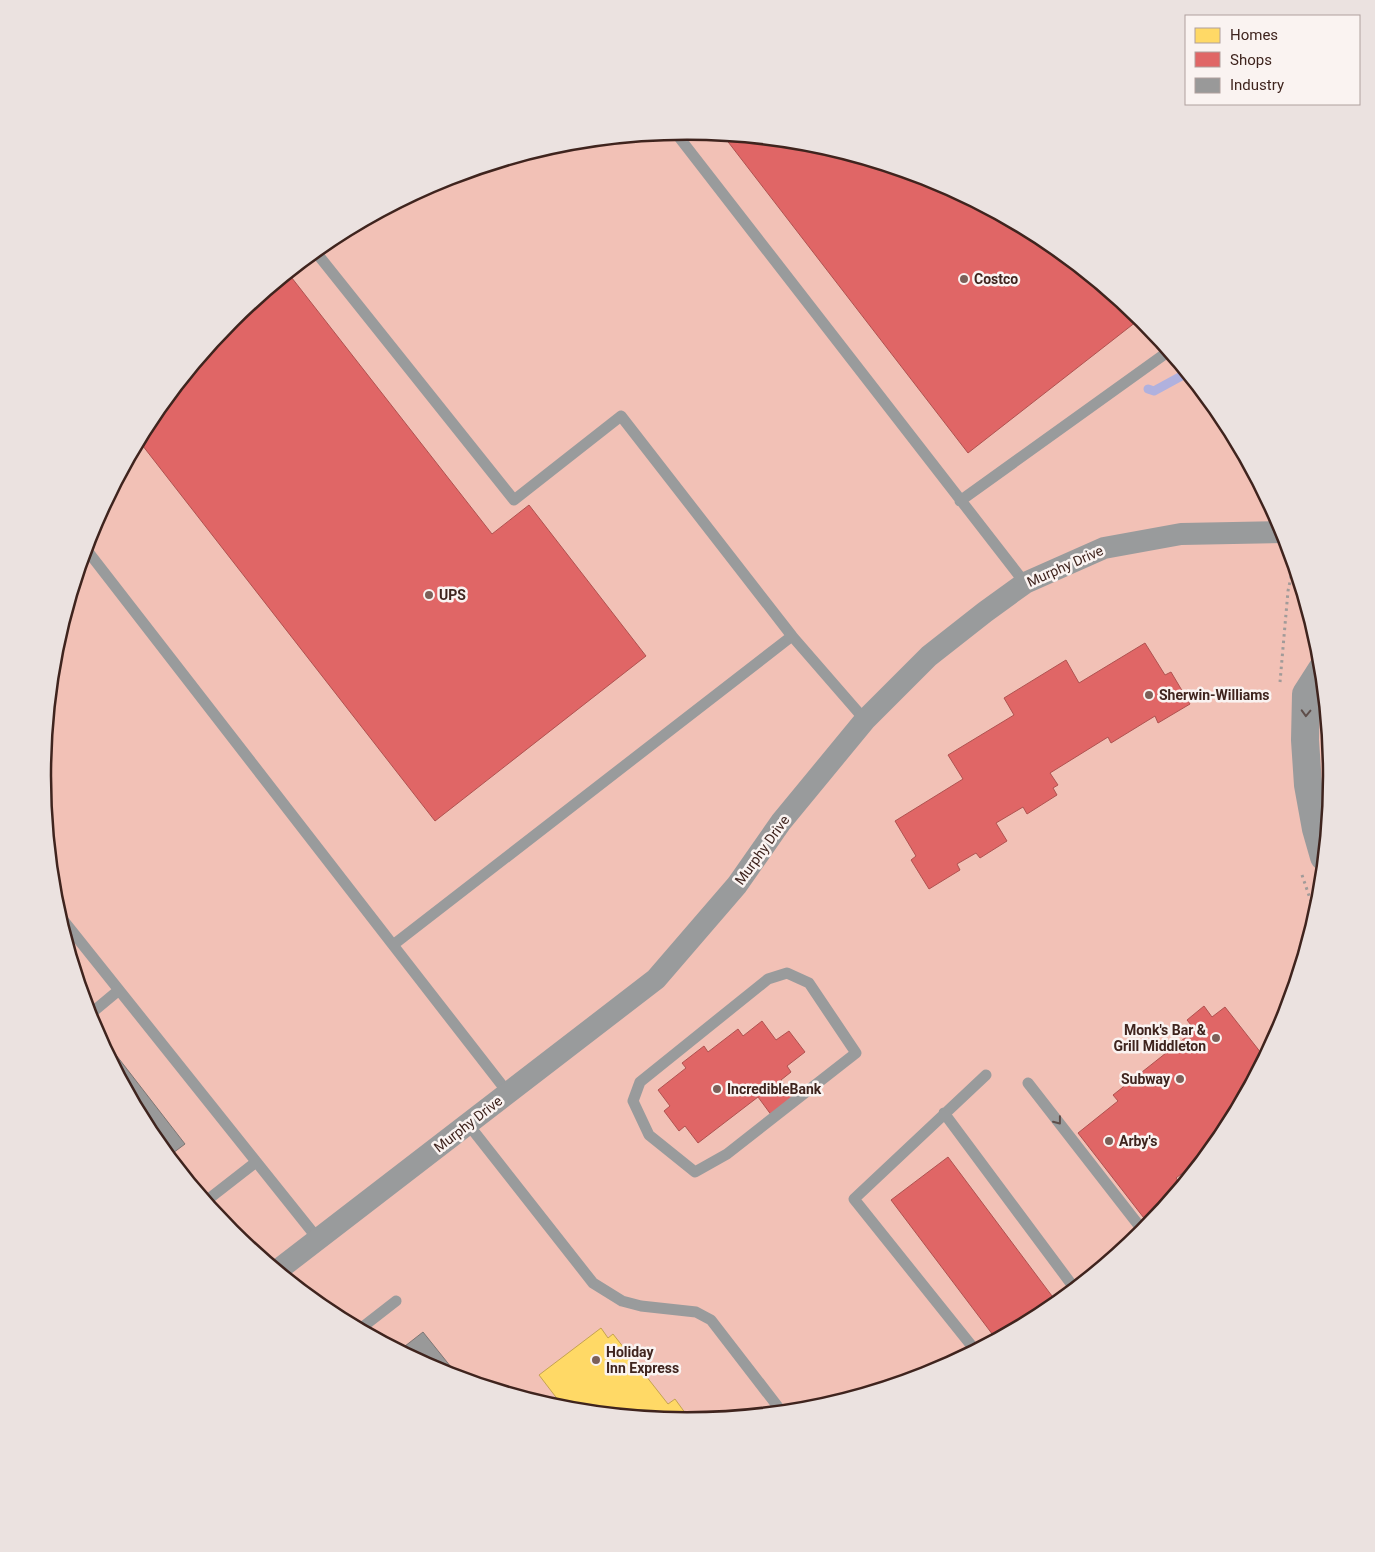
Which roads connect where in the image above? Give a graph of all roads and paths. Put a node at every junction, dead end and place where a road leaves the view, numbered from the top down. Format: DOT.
graph roads {
  1 [pos="681,140"];
  2 [pos="320,257"];
  3 [pos="1164,354"];
  4 [pos="960,500"];
  5 [pos="1275,532"];
  6 [pos="91,556"];
  7 [pos="1025,583"];
  8 [pos="792,636"];
  9 [pos="1316,679"];
  10 [pos="865,720"];
  11 [pos="1320,842"];
  12 [pos="70,929"];
  13 [pos="393,945"];
  14 [pos="809,983"];
  15 [pos="119,990"];
  16 [pos="96,1009"];
  17 [pos="986,1075"];
  18 [pos="1028,1083"];
  19 [pos="508,1093"];
  20 [pos="944,1113"];
  21 [pos="468,1124"];
  22 [pos="256,1162"];
  23 [pos="210,1198"];
  24 [pos="1138,1225"];
  25 [pos="318,1239"];
  26 [pos="283,1266"];
  27 [pos="1070,1284"];
  28 [pos="396,1301"];
  29 [pos="365,1325"];
  30 [pos="972,1346"];
  31 [pos="777,1406"];
  1 -- 4 [label="lane"];
  2 -- 8 [label="lane"];
  3 -- 4 [label="lane"];
  4 -- 7 [label="lane"];
  5 -- 7 [label="street, Murphy Drive"];
  6 -- 13 [label="lane"];
  7 -- 10 [label="street, Murphy Drive"];
  8 -- 10 [label="lane"];
  8 -- 13 [label="lane"];
  9 -- 11 [label="street, one-way"];
  10 -- 19 [label="street, Murphy Drive"];
  12 -- 15 [label="lane"];
  13 -- 19 [label="lane"];
  14 -- 14 [label="lane"];
  15 -- 16 [label="lane"];
  15 -- 22 [label="lane"];
  17 -- 20 [label="lane"];
  18 -- 24 [label="lane, one-way"];
  19 -- 21 [label="street, Murphy Drive"];
  20 -- 27 [label="lane"];
  20 -- 30 [label="lane"];
  21 -- 25 [label="street, Murphy Drive"];
  21 -- 31 [label="lane"];
  22 -- 23 [label="lane"];
  22 -- 25 [label="lane"];
  25 -- 26 [label="street, Murphy Drive"];
  28 -- 29 [label="lane"];
}
